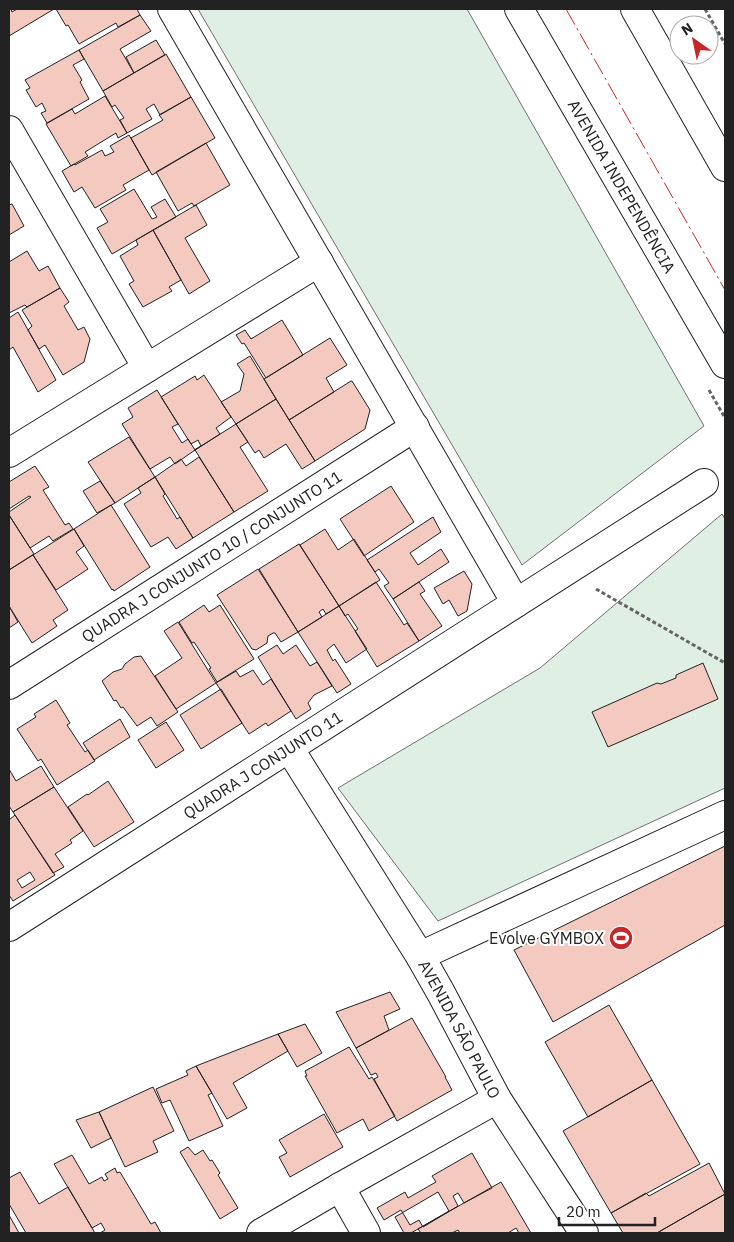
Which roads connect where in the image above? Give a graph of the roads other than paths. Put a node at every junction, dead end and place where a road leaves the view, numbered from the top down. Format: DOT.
graph roads {
  1 [pos="172,9"];
  2 [pos="519,9"];
  3 [pos="635,9"];
  4 [pos="9,130"];
  5 [pos="725,167"];
  6 [pos="319,262"];
  7 [pos="725,364"];
  8 [pos="147,368"];
  9 [pos="415,427"];
  10 [pos="9,453"];
  11 [pos="704,483"];
  12 [pos="516,603"];
  13 [pos="9,685"];
  14 [pos="289,748"];
  15 [pos="725,815"];
  16 [pos="9,928"];
  17 [pos="420,956"];
  18 [pos="497,1099"];
  19 [pos="340,1187"];
  20 [pos="261,1233"];
  21 [pos="366,1233"];
  22 [pos="584,1233"];
  1 -- 6 [label="street"];
  2 -- 7 [label="street, AVENIDA INDEPENDÊNCIA"];
  3 -- 5 [label="street"];
  4 -- 8 [label="street"];
  6 -- 8 [label="street"];
  6 -- 9 [label="street"];
  8 -- 10 [label="street"];
  9 -- 12 [label="street"];
  9 -- 13 [label="street, QUADRA J CONJUNTO 10 / CONJUNTO 11"];
  11 -- 12 [label="street, QUADRA J CONJUNTO 11"];
  12 -- 14 [label="street, QUADRA J CONJUNTO 11"];
  14 -- 16 [label="street, QUADRA J CONJUNTO 11"];
  14 -- 17 [label="street"];
  15 -- 17 [label="street, AVENIDA SÃO PAULO"];
  17 -- 18 [label="street, AVENIDA SÃO PAULO"];
  18 -- 19 [label="street"];
  18 -- 22 [label="street, AVENIDA SÃO PAULO"];
  19 -- 20 [label="street"];
  19 -- 21 [label="street"];
}
